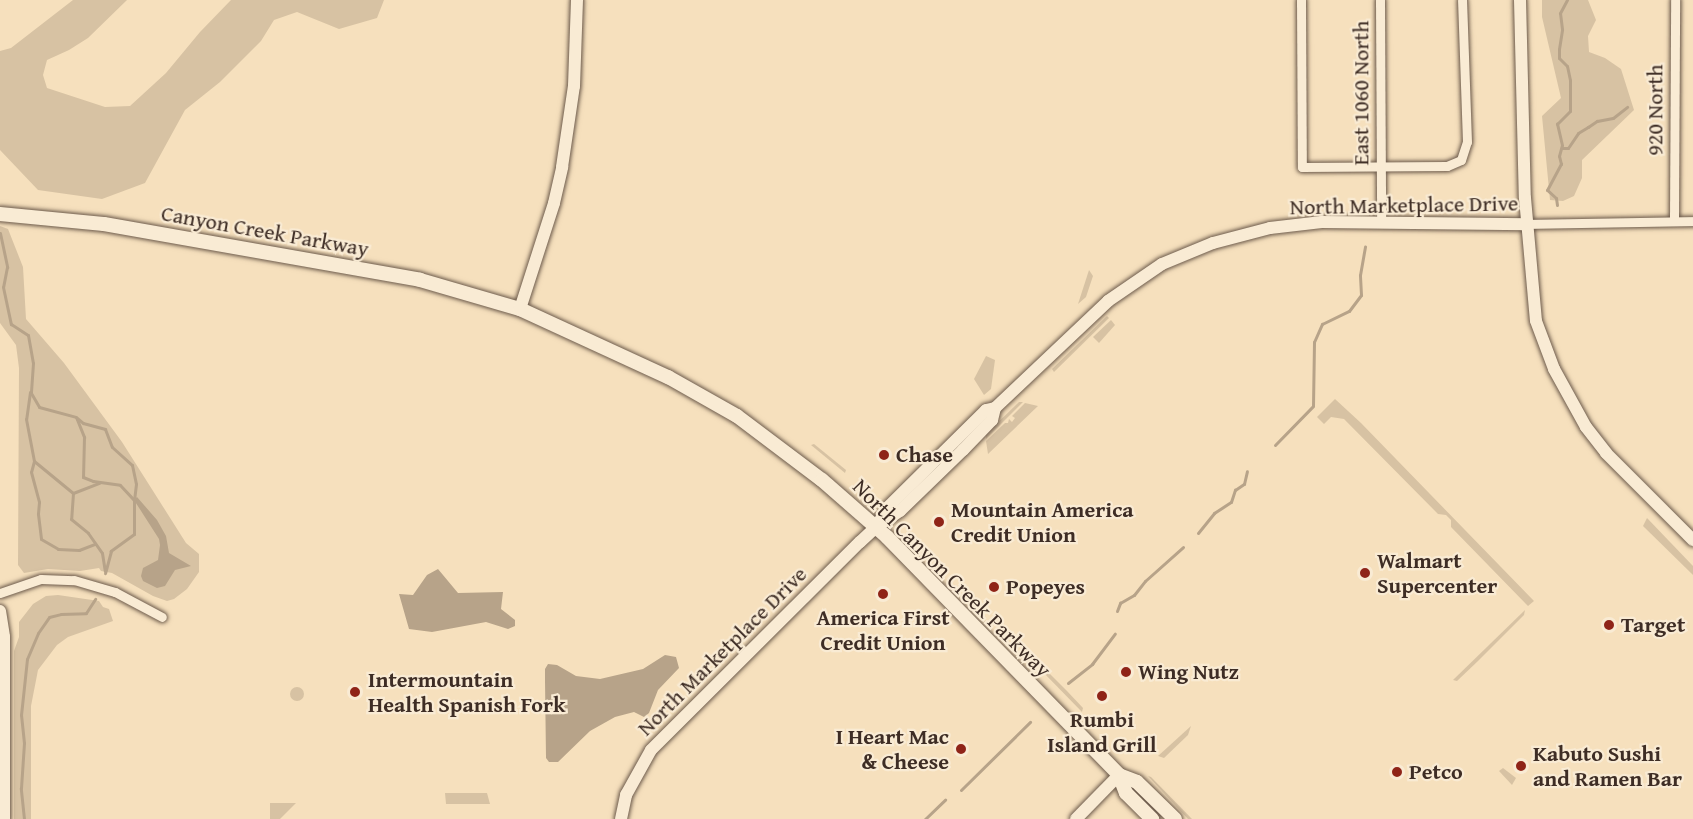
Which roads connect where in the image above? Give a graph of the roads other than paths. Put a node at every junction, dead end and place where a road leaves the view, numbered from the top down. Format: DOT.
graph roads {
  1 [pos="577,0"];
  2 [pos="1301,0"];
  3 [pos="1380,0"];
  4 [pos="1462,0"];
  5 [pos="1520,0"];
  6 [pos="1675,0"];
  7 [pos="1382,166"];
  8 [pos="0,214"];
  9 [pos="1382,221"];
  10 [pos="1674,221"];
  11 [pos="1693,221"];
  12 [pos="1528,224"];
  13 [pos="520,309"];
  14 [pos="995,408"];
  15 [pos="876,527"];
  16 [pos="1693,540"];
  17 [pos="0,593"];
  18 [pos="0,611"];
  19 [pos="162,617"];
  20 [pos="1119,775"];
  21 [pos="4,819"];
  22 [pos="621,819"];
  23 [pos="1076,819"];
  24 [pos="1152,819"];
  25 [pos="1175,819"];
  1 -- 13 [label="street"];
  2 -- 7 [label="street"];
  3 -- 7 [label="street, East 1060 North"];
  4 -- 7 [label="street"];
  5 -- 12 [label="street"];
  6 -- 10 [label="street, 920 North"];
  7 -- 9 [label="street, East 1060 North"];
  8 -- 13 [label="main road, Canyon Creek Parkway"];
  9 -- 12 [label="street, North Marketplace Drive"];
  9 -- 14 [label="street, North Marketplace Drive"];
  10 -- 11 [label="street, North Marketplace Drive"];
  10 -- 12 [label="street, North Marketplace Drive"];
  12 -- 16 [label="street"];
  13 -- 15 [label="main road, North Canyon Creek Parkway"];
  14 -- 15 [label="street, North Marketplace Drive"];
  14 -- 15 [label="street, North Marketplace Drive"];
  15 -- 20 [label="main road, North Canyon Creek Parkway"];
  15 -- 22 [label="street, North Marketplace Drive"];
  17 -- 19 [label="street"];
  18 -- 21 [label="street"];
  20 -- 23 [label="street"];
  20 -- 24 [label="main road, North Canyon Creek Parkway"];
  20 -- 25 [label="main road, North Canyon Creek Parkway"];
}
